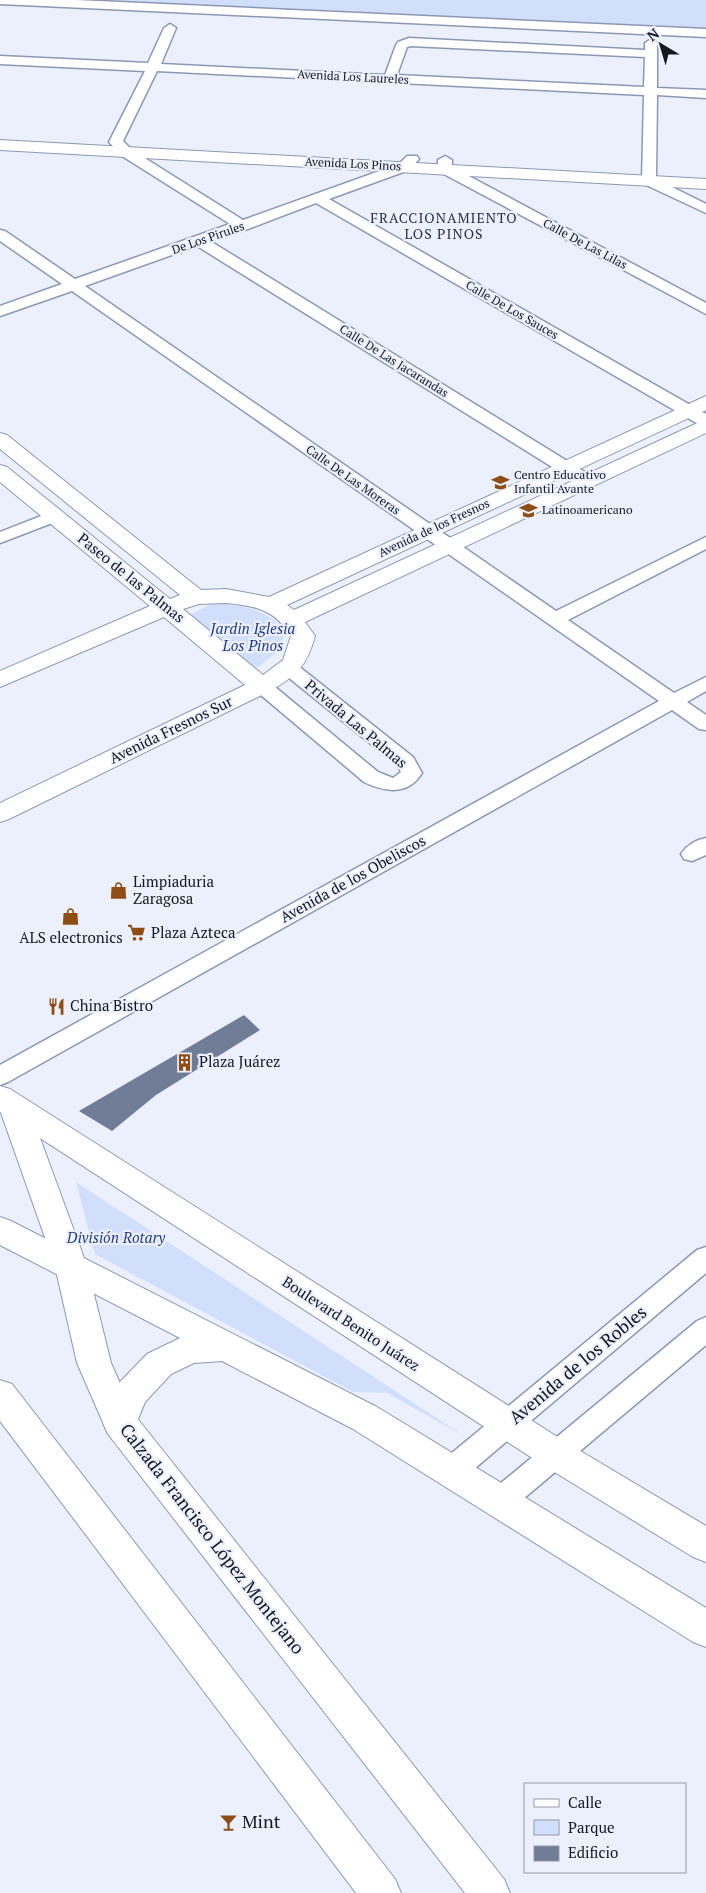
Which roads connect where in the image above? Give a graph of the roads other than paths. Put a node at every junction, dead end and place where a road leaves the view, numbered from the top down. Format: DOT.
graph roads {
  1 [pos="0,0"];
  2 [pos="170,28"];
  3 [pos="706,33"];
  4 [pos="0,60"];
  5 [pos="153,67"];
  6 [pos="390,78"];
  7 [pos="650,91"];
  8 [pos="706,94"];
  9 [pos="0,136"];
  10 [pos="0,146"];
  11 [pos="121,147"];
  12 [pos="408,163"];
  13 [pos="445,164"];
  14 [pos="706,172"];
  15 [pos="649,175"];
  16 [pos="706,184"];
  17 [pos="319,199"];
  18 [pos="706,209"];
  19 [pos="243,226"];
  20 [pos="0,234"];
  21 [pos="200,240"];
  22 [pos="72,286"];
  23 [pos="706,309"];
  24 [pos="0,311"];
  25 [pos="700,411"];
  26 [pos="706,425"];
  27 [pos="0,439"];
  28 [pos="566,468"];
  29 [pos="0,471"];
  30 [pos="588,481"];
  31 [pos="54,516"];
  32 [pos="428,531"];
  33 [pos="0,538"];
  34 [pos="706,542"];
  35 [pos="450,547"];
  36 [pos="196,597"];
  37 [pos="271,604"];
  38 [pos="167,608"];
  39 [pos="292,619"];
  40 [pos="555,619"];
  41 [pos="290,669"];
  42 [pos="0,680"];
  43 [pos="706,683"];
  44 [pos="262,686"];
  45 [pos="673,701"];
  46 [pos="706,724"];
  47 [pos="0,813"];
  48 [pos="0,1076"];
  49 [pos="7,1103"];
  50 [pos="0,1230"];
  51 [pos="706,1258"];
  52 [pos="71,1266"];
  53 [pos="706,1329"];
  54 [pos="226,1346"];
  55 [pos="0,1395"];
  56 [pos="120,1423"];
  57 [pos="507,1424"];
  58 [pos="555,1454"];
  59 [pos="450,1471"];
  60 [pos="500,1502"];
  61 [pos="706,1545"];
  62 [pos="706,1628"];
  63 [pos="381,1893"];
  64 [pos="490,1893"];
  1 -- 3 [label="street"];
  2 -- 5 [label="street"];
  4 -- 5 [label="street, Avenida Los Laureles"];
  5 -- 6 [label="street, Avenida Los Laureles"];
  5 -- 11 [label="street"];
  6 -- 7 [label="street, Avenida Los Laureles"];
  6 -- 7 [label="street"];
  7 -- 8 [label="street, Avenida Los Laureles"];
  7 -- 15 [label="street"];
  9 -- 11 [label="street, Avenida Los Pinos"];
  10 -- 11 [label="street, Avenida Los Pinos"];
  11 -- 12 [label="street, Avenida Los Pinos"];
  11 -- 19 [label="street"];
  12 -- 13 [label="street, Avenida Los Pinos"];
  12 -- 17 [label="street, De Los Pirules"];
  13 -- 15 [label="street, Avenida Los Pinos"];
  13 -- 23 [label="street, Calle De Las Lilas"];
  14 -- 15 [label="street, Avenida Los Pinos"];
  15 -- 16 [label="street, Avenida Los Pinos"];
  15 -- 18 [label="street"];
  17 -- 19 [label="street, De Los Pirules"];
  17 -- 25 [label="street, Calle De Los Sauces"];
  19 -- 21 [label="street, De Los Pirules"];
  20 -- 22 [label="street, Calle De Las Moreras"];
  21 -- 22 [label="street, De Los Pirules"];
  21 -- 28 [label="street, Calle De Las Jacarandas"];
  22 -- 24 [label="street, De Los Pirules"];
  22 -- 32 [label="street, Calle De Las Moreras"];
  25 -- 28 [label="street, Avenida de los Fresnos"];
  26 -- 30 [label="street, Avenida de los Fresnos"];
  27 -- 36 [label="street, Paseo de las Palmas"];
  28 -- 30 [label="street, Calle De Las Jacarandas"];
  28 -- 32 [label="street, Avenida de los Fresnos"];
  29 -- 31 [label="street, Paseo de las Palmas"];
  30 -- 35 [label="street, Avenida de los Fresnos"];
  31 -- 33 [label="street"];
  31 -- 38 [label="street, Paseo de las Palmas"];
  32 -- 35 [label="street, Calle De Las Moreras"];
  32 -- 37 [label="street, Avenida de los Fresnos"];
  34 -- 40 [label="street"];
  35 -- 39 [label="street, Avenida de los Fresnos"];
  35 -- 40 [label="street, Calle De Las Moreras"];
  36 -- 37 [label="street"];
  36 -- 38 [label="street"];
  37 -- 39 [label="street"];
  38 -- 42 [label="street"];
  38 -- 44 [label="street, Paseo de las Palmas"];
  39 -- 41 [label="street"];
  40 -- 45 [label="street, Calle De Las Moreras"];
  41 -- 44 [label="street, Avenida Fresnos Sur"];
  41 -- 44 [label="street, Privada Las Palmas"];
  43 -- 45 [label="street, Avenida de los Obeliscos"];
  44 -- 47 [label="street, Avenida Fresnos Sur"];
  45 -- 46 [label="street, Calle De Las Moreras"];
  45 -- 48 [label="street, Avenida de los Obeliscos"];
  49 -- 52 [label="street, Calzada Francisco López Montejano"];
  49 -- 57 [label="street, Boulevard Benito Juárez"];
  50 -- 52 [label="street"];
  51 -- 57 [label="street, Avenida de los Robles"];
  52 -- 54 [label="street"];
  52 -- 56 [label="street, Calzada Francisco López Montejano"];
  53 -- 58 [label="street"];
  54 -- 56 [label="street"];
  54 -- 59 [label="street"];
  55 -- 63 [label="street"];
  56 -- 64 [label="street, Calzada Francisco López Montejano"];
  57 -- 58 [label="street, Boulevard Benito Juárez"];
  57 -- 59 [label="street, Avenida de los Robles"];
  58 -- 60 [label="street"];
  58 -- 61 [label="street, Boulevard Benito Juárez"];
  59 -- 60 [label="street"];
  60 -- 62 [label="street"];
}
